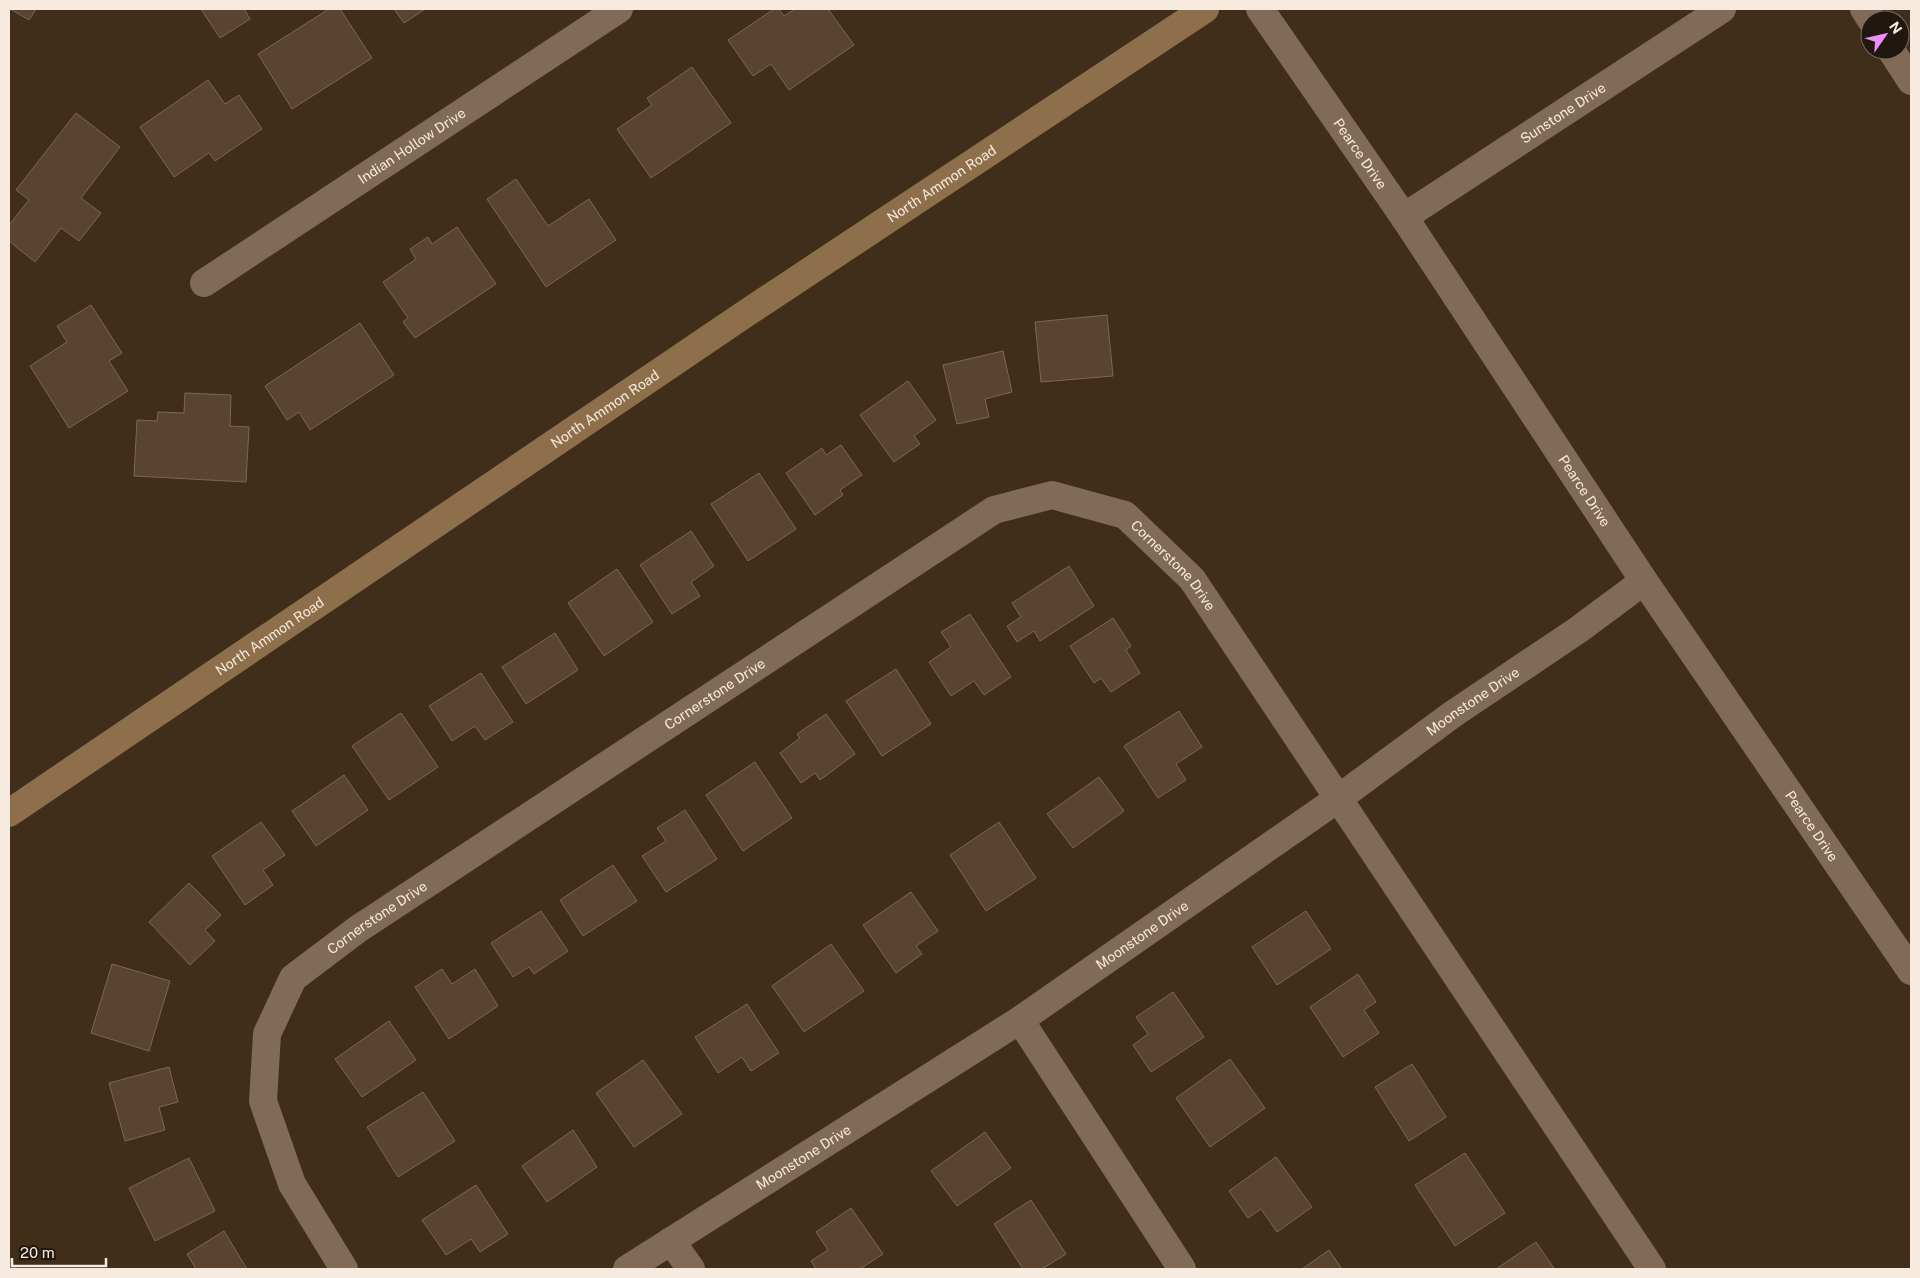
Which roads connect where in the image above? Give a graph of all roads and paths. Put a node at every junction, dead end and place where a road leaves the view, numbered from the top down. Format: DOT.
graph roads {
  1 [pos="1205,9"];
  2 [pos="1260,9"];
  3 [pos="1722,9"];
  4 [pos="617,10"];
  5 [pos="1897,60"];
  6 [pos="1911,81"];
  7 [pos="1404,217"];
  8 [pos="204,283"];
  9 [pos="1644,581"];
  10 [pos="1339,798"];
  11 [pos="9,813"];
  12 [pos="1911,971"];
  13 [pos="1020,1020"];
  14 [pos="671,1241"];
  15 [pos="344,1269"];
  16 [pos="627,1269"];
  17 [pos="691,1269"];
  18 [pos="1182,1269"];
  19 [pos="1652,1269"];
  1 -- 11 [label="main road, North Ammon Road"];
  2 -- 7 [label="street, Pearce Drive"];
  3 -- 7 [label="street, Sunstone Drive"];
  4 -- 8 [label="street, Indian Hollow Drive"];
  5 -- 6 [label="street"];
  7 -- 9 [label="street, Pearce Drive"];
  9 -- 10 [label="street, Moonstone Drive"];
  9 -- 12 [label="street, Pearce Drive"];
  10 -- 13 [label="street, Moonstone Drive"];
  10 -- 15 [label="street, Cornerstone Drive"];
  10 -- 19 [label="street, Cornerstone Drive"];
  13 -- 14 [label="street, Moonstone Drive"];
  13 -- 18 [label="street"];
  14 -- 16 [label="street, Moonstone Drive"];
  14 -- 17 [label="street"];
}
